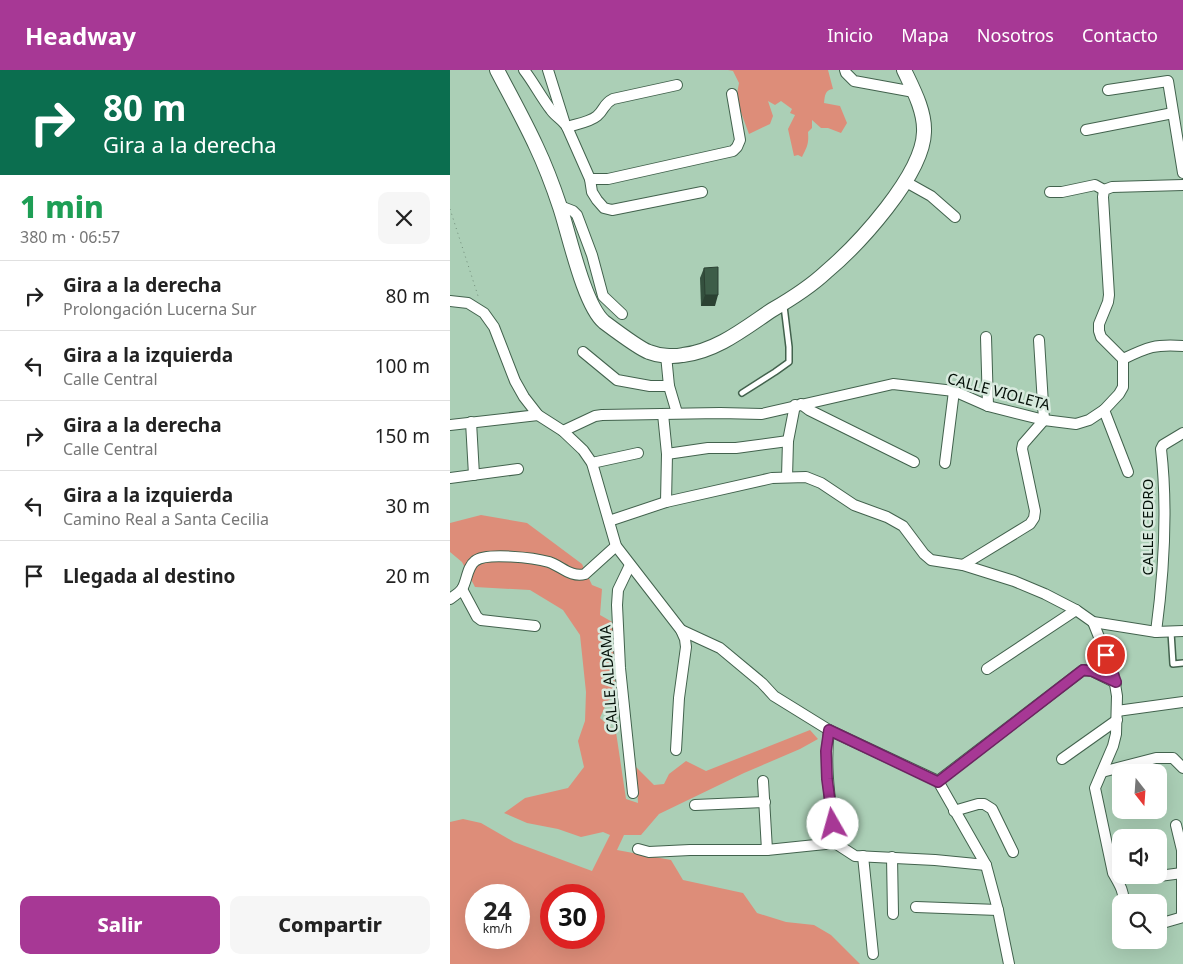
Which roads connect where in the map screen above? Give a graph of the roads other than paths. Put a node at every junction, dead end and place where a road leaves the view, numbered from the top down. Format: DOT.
graph roads {
  1 [pos="497,70"];
  2 [pos="524,70"];
  3 [pos="548,70"];
  4 [pos="845,70"];
  5 [pos="904,70"];
  6 [pos="677,85"];
  7 [pos="1108,90"];
  8 [pos="914,92"];
  9 [pos="732,94"];
  10 [pos="1174,113"];
  11 [pos="566,124"];
  12 [pos="1086,130"];
  13 [pos="1182,161"];
  14 [pos="1183,173"];
  15 [pos="590,179"];
  16 [pos="906,182"];
  17 [pos="1183,185"];
  18 [pos="1104,190"];
  19 [pos="702,192"];
  20 [pos="1050,192"];
  21 [pos="560,206"];
  22 [pos="955,217"];
  23 [pos="450,301"];
  24 [pos="783,303"];
  25 [pos="622,314"];
  26 [pos="986,337"];
  27 [pos="1039,340"];
  28 [pos="1183,346"];
  29 [pos="583,352"];
  30 [pos="666,355"];
  31 [pos="1124,359"];
  32 [pos="670,386"];
  33 [pos="954,392"];
  34 [pos="742,393"];
  35 [pos="798,405"];
  36 [pos="988,406"];
  37 [pos="1104,410"];
  38 [pos="677,413"];
  39 [pos="663,414"];
  40 [pos="538,415"];
  41 [pos="1044,420"];
  42 [pos="471,422"];
  43 [pos="450,425"];
  44 [pos="563,431"];
  45 [pos="1183,433"];
  46 [pos="788,442"];
  47 [pos="638,453"];
  48 [pos="667,454"];
  49 [pos="914,462"];
  50 [pos="592,463"];
  51 [pos="945,463"];
  52 [pos="518,470"];
  53 [pos="1128,472"];
  54 [pos="474,475"];
  55 [pos="787,477"];
  56 [pos="450,478"];
  57 [pos="666,502"];
  58 [pos="609,521"];
  59 [pos="616,546"];
  60 [pos="630,565"];
  61 [pos="963,565"];
  62 [pos="462,589"];
  63 [pos="450,599"];
  64 [pos="1076,610"];
  65 [pos="1093,622"];
  66 [pos="535,626"];
  67 [pos="681,630"];
  68 [pos="1183,631"];
  69 [pos="1156,632"];
  70 [pos="1170,632"];
  71 [pos="1183,664"];
  72 [pos="987,669"];
  73 [pos="1116,682"];
  74 [pos="1183,702"];
  75 [pos="1117,715"];
  76 [pos="829,730"];
  77 [pos="676,750"];
  78 [pos="1062,759"];
  79 [pos="1183,768"];
  80 [pos="1102,772"];
  81 [pos="763,781"];
  82 [pos="938,782"];
  83 [pos="633,793"];
  84 [pos="765,802"];
  85 [pos="695,805"];
  86 [pos="954,811"];
  87 [pos="1176,825"];
  88 [pos="835,843"];
  89 [pos="638,850"];
  90 [pos="767,850"];
  91 [pos="1013,852"];
  92 [pos="863,856"];
  93 [pos="892,858"];
  94 [pos="986,865"];
  95 [pos="1182,873"];
  96 [pos="1167,875"];
  97 [pos="1123,894"];
  98 [pos="916,907"];
  99 [pos="998,910"];
  100 [pos="893,914"];
  101 [pos="1183,917"];
  102 [pos="1167,922"];
  103 [pos="873,954"];
  104 [pos="1009,964"];
  1 -- 21 [label="main road"];
  2 -- 11 [label="street"];
  3 -- 11 [label="street"];
  4 -- 8 [label="street"];
  5 -- 8 [label="main road"];
  6 -- 11 [label="street"];
  7 -- 10 [label="street"];
  8 -- 16 [label="main road"];
  9 -- 15 [label="street"];
  10 -- 12 [label="street"];
  10 -- 13 [label="street"];
  11 -- 15 [label="street"];
  13 -- 14 [label="street"];
  15 -- 19 [label="street"];
  16 -- 22 [label="street"];
  16 -- 24 [label="main road"];
  17 -- 18 [label="street"];
  18 -- 20 [label="street"];
  18 -- 31 [label="street"];
  21 -- 25 [label="street"];
  21 -- 30 [label="main road"];
  23 -- 40 [label="street"];
  24 -- 30 [label="main road"];
  24 -- 34 [label="lane"];
  26 -- 36 [label="street"];
  27 -- 41 [label="street"];
  28 -- 31 [label="street"];
  29 -- 32 [label="street"];
  30 -- 32 [label="street"];
  31 -- 37 [label="street, CALLE VIOLETA"];
  32 -- 38 [label="street"];
  33 -- 35 [label="street, CALLE VIOLETA"];
  33 -- 36 [label="street, CALLE VIOLETA"];
  33 -- 51 [label="street"];
  35 -- 38 [label="street, CALLE VIOLETA"];
  35 -- 46 [label="street"];
  35 -- 49 [label="street"];
  36 -- 41 [label="street, CALLE VIOLETA"];
  37 -- 41 [label="street, CALLE VIOLETA"];
  37 -- 53 [label="street"];
  38 -- 39 [label="street, CALLE VIOLETA"];
  39 -- 44 [label="street, CALLE VIOLETA"];
  39 -- 48 [label="street"];
  40 -- 42 [label="street"];
  40 -- 44 [label="street"];
  41 -- 61 [label="street"];
  42 -- 43 [label="street"];
  42 -- 54 [label="street"];
  44 -- 50 [label="street"];
  45 -- 69 [label="street, CALLE CEDRO"];
  46 -- 48 [label="street"];
  46 -- 55 [label="street"];
  47 -- 50 [label="street"];
  48 -- 57 [label="street"];
  50 -- 58 [label="street"];
  52 -- 54 [label="street"];
  54 -- 56 [label="street"];
  55 -- 57 [label="street"];
  55 -- 61 [label="street"];
  57 -- 58 [label="street"];
  58 -- 59 [label="street"];
  59 -- 60 [label="street"];
  59 -- 62 [label="street"];
  60 -- 67 [label="street"];
  60 -- 83 [label="street, CALLE ALDAMA"];
  61 -- 64 [label="street"];
  62 -- 63 [label="street"];
  62 -- 66 [label="street"];
  64 -- 65 [label="street"];
  64 -- 72 [label="street"];
  65 -- 69 [label="street"];
  65 -- 73 [label="street"];
  67 -- 76 [label="street"];
  67 -- 77 [label="street"];
  68 -- 70 [label="street"];
  69 -- 70 [label="street"];
  70 -- 71 [label="lane"];
  73 -- 75 [label="street"];
  73 -- 82 [label="street"];
  74 -- 75 [label="street"];
  75 -- 78 [label="street"];
  75 -- 80 [label="street"];
  76 -- 82 [label="street"];
  76 -- 88 [label="street"];
  79 -- 80 [label="street"];
  80 -- 97 [label="street"];
  81 -- 84 [label="street"];
  82 -- 86 [label="street"];
  84 -- 85 [label="street"];
  84 -- 90 [label="street"];
  86 -- 91 [label="street"];
  86 -- 94 [label="street"];
  87 -- 95 [label="street"];
  88 -- 90 [label="street"];
  88 -- 92 [label="street"];
  89 -- 90 [label="street"];
  92 -- 93 [label="street"];
  92 -- 103 [label="street"];
  93 -- 94 [label="street"];
  93 -- 100 [label="street"];
  94 -- 99 [label="street"];
  95 -- 96 [label="street"];
  95 -- 101 [label="street"];
  98 -- 99 [label="street"];
  99 -- 104 [label="street"];
  101 -- 102 [label="street"];
}
